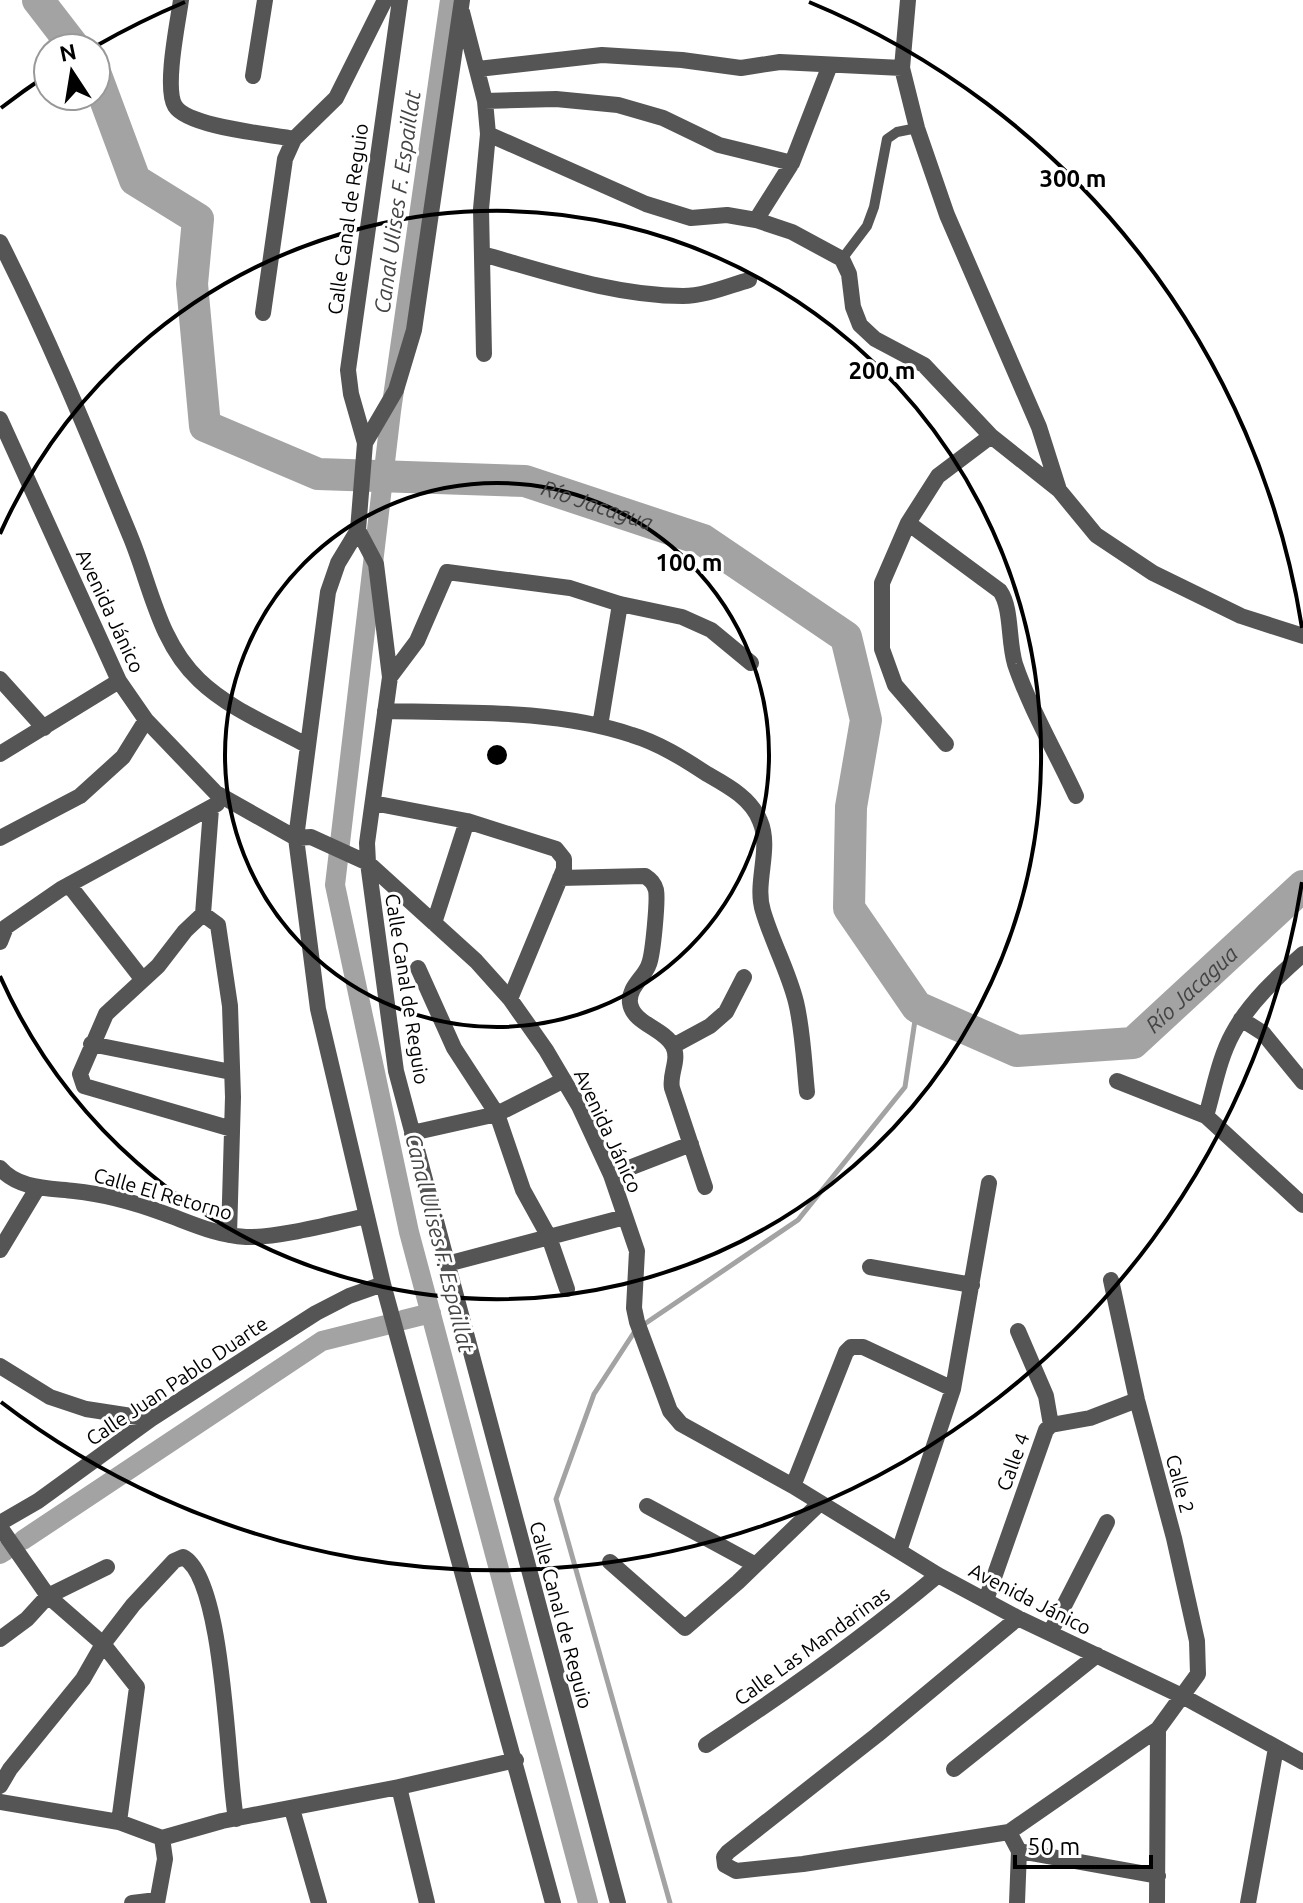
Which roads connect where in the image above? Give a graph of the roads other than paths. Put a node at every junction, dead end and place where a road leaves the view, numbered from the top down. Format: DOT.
graph roads {
  1 [pos="181,0"];
  2 [pos="265,0"];
  3 [pos="385,0"];
  4 [pos="400,0"];
  5 [pos="908,0"];
  6 [pos="462,3"];
  7 [pos="830,65"];
  8 [pos="902,68"];
  9 [pos="478,69"];
  10 [pos="253,76"];
  11 [pos="485,101"];
  12 [pos="917,128"];
  13 [pos="488,134"];
  14 [pos="294,139"];
  15 [pos="792,163"];
  16 [pos="756,220"];
  17 [pos="0,242"];
  18 [pos="482,254"];
  19 [pos="842,259"];
  20 [pos="749,280"];
  21 [pos="263,313"];
  22 [pos="484,354"];
  23 [pos="0,419"];
  24 [pos="991,436"];
  25 [pos="365,443"];
  26 [pos="1059,490"];
  27 [pos="908,523"];
  28 [pos="358,530"];
  29 [pos="620,604"];
  30 [pos="1303,636"];
  31 [pos="751,663"];
  32 [pos="390,677"];
  33 [pos="0,679"];
  34 [pos="119,681"];
  35 [pos="385,711"];
  36 [pos="146,720"];
  37 [pos="600,726"];
  38 [pos="44,728"];
  39 [pos="946,744"];
  40 [pos="308,746"];
  41 [pos="0,754"];
  42 [pos="1076,796"];
  43 [pos="373,803"];
  44 [pos="218,804"];
  45 [pos="467,821"];
  46 [pos="303,837"];
  47 [pos="0,838"];
  48 [pos="363,860"];
  49 [pos="560,878"];
  50 [pos="69,885"];
  51 [pos="203,914"];
  52 [pos="434,923"];
  53 [pos="2,931"];
  54 [pos="1303,954"];
  55 [pos="418,968"];
  56 [pos="744,977"];
  57 [pos="143,980"];
  58 [pos="510,999"];
  59 [pos="1241,1019"];
  60 [pos="91,1044"];
  61 [pos="673,1046"];
  62 [pos="231,1072"];
  63 [pos="564,1080"];
  64 [pos="1117,1081"];
  65 [pos="1303,1082"];
  66 [pos="807,1092"];
  67 [pos="497,1114"];
  68 [pos="1206,1116"];
  69 [pos="232,1129"];
  70 [pos="412,1133"];
  71 [pos="691,1144"];
  72 [pos="0,1168"];
  73 [pos="611,1175"];
  74 [pos="989,1183"];
  75 [pos="38,1187"];
  76 [pos="705,1187"];
  77 [pos="1303,1205"];
  78 [pos="367,1216"];
  79 [pos="625,1217"];
  80 [pos="229,1235"];
  81 [pos="549,1237"];
  82 [pos="0,1250"];
  83 [pos="447,1264"];
  84 [pos="870,1267"];
  85 [pos="1111,1280"];
  86 [pos="383,1284"];
  87 [pos="972,1285"];
  88 [pos="567,1289"];
  89 [pos="1018,1331"];
  90 [pos="0,1366"];
  91 [pos="953,1389"];
  92 [pos="1137,1400"];
  93 [pos="151,1419"];
  94 [pos="1051,1425"];
  95 [pos="793,1486"];
  96 [pos="819,1504"];
  97 [pos="647,1506"];
  98 [pos="1107,1522"];
  99 [pos="0,1525"];
  100 [pos="899,1551"];
  101 [pos="610,1562"];
  102 [pos="754,1564"];
  103 [pos="107,1567"];
  104 [pos="938,1575"];
  105 [pos="48,1596"];
  106 [pos="986,1600"];
  107 [pos="1018,1618"];
  108 [pos="1050,1633"];
  109 [pos="0,1639"];
  110 [pos="103,1644"];
  111 [pos="1097,1655"];
  112 [pos="1184,1697"];
  113 [pos="1158,1729"];
  114 [pos="706,1745"];
  115 [pos="1276,1748"];
  116 [pos="516,1760"];
  117 [pos="1303,1762"];
  118 [pos="954,1769"];
  119 [pos="0,1786"];
  120 [pos="399,1787"];
  121 [pos="0,1802"];
  122 [pos="292,1809"];
  123 [pos="236,1819"];
  124 [pos="119,1822"];
  125 [pos="1009,1832"];
  126 [pos="162,1838"];
  127 [pos="1019,1851"];
  128 [pos="1158,1876"];
  129 [pos="157,1902"];
  130 [pos="132,1903"];
  131 [pos="319,1903"];
  132 [pos="427,1903"];
  133 [pos="553,1903"];
  134 [pos="618,1903"];
  135 [pos="1017,1903"];
  136 [pos="1157,1903"];
  137 [pos="1248,1903"];
  1 -- 14 [label="street"];
  2 -- 10 [label="street"];
  3 -- 14 [label="street"];
  4 -- 25 [label="street, Calle Canal de Reguio"];
  5 -- 8 [label="street"];
  6 -- 9 [label="street"];
  6 -- 25 [label="street, Calle Canal de Reguio"];
  7 -- 8 [label="street"];
  7 -- 9 [label="street"];
  7 -- 15 [label="street"];
  8 -- 12 [label="street"];
  9 -- 11 [label="street"];
  11 -- 13 [label="street"];
  11 -- 15 [label="street"];
  12 -- 19 [label="lane"];
  12 -- 26 [label="street"];
  13 -- 16 [label="street"];
  13 -- 18 [label="street"];
  14 -- 21 [label="street"];
  15 -- 16 [label="street"];
  16 -- 19 [label="street"];
  17 -- 40 [label="street"];
  18 -- 20 [label="street"];
  18 -- 22 [label="street"];
  19 -- 24 [label="street"];
  23 -- 34 [label="street, Avenida Jánico"];
  24 -- 26 [label="street"];
  24 -- 27 [label="street"];
  25 -- 28 [label="street, Calle Canal de Reguio"];
  26 -- 30 [label="street"];
  27 -- 39 [label="street"];
  27 -- 42 [label="street"];
  28 -- 32 [label="street, Calle Canal de Reguio"];
  28 -- 40 [label="street"];
  29 -- 31 [label="street"];
  29 -- 32 [label="street"];
  29 -- 37 [label="street"];
  32 -- 35 [label="street, Calle Canal de Reguio"];
  33 -- 38 [label="street"];
  34 -- 36 [label="street, Avenida Jánico"];
  34 -- 38 [label="street"];
  35 -- 37 [label="street"];
  35 -- 43 [label="street, Calle Canal de Reguio"];
  36 -- 44 [label="street, Avenida Jánico"];
  36 -- 47 [label="street"];
  37 -- 66 [label="street"];
  38 -- 41 [label="street"];
  40 -- 46 [label="street"];
  43 -- 45 [label="street"];
  43 -- 48 [label="street, Calle Canal de Reguio"];
  44 -- 46 [label="street, Avenida Jánico"];
  44 -- 50 [label="street"];
  44 -- 51 [label="street"];
  45 -- 49 [label="street"];
  45 -- 52 [label="street"];
  46 -- 48 [label="street, Avenida Jánico"];
  46 -- 78 [label="street"];
  48 -- 52 [label="street, Avenida Jánico"];
  48 -- 70 [label="street, Calle Canal de Reguio"];
  49 -- 58 [label="street"];
  49 -- 61 [label="street"];
  50 -- 53 [label="street"];
  50 -- 57 [label="street"];
  51 -- 57 [label="street"];
  51 -- 62 [label="street"];
  52 -- 58 [label="street, Avenida Jánico"];
  54 -- 59 [label="street"];
  55 -- 67 [label="street"];
  56 -- 61 [label="street"];
  57 -- 60 [label="street"];
  58 -- 63 [label="street, Avenida Jánico"];
  59 -- 65 [label="street"];
  59 -- 68 [label="street"];
  60 -- 62 [label="street"];
  60 -- 69 [label="street"];
  61 -- 71 [label="street"];
  62 -- 69 [label="street"];
  63 -- 67 [label="street"];
  63 -- 73 [label="street, Avenida Jánico"];
  64 -- 68 [label="street"];
  67 -- 70 [label="street"];
  67 -- 81 [label="street"];
  68 -- 77 [label="street"];
  69 -- 80 [label="street"];
  70 -- 83 [label="street, Calle Canal de Reguio"];
  71 -- 73 [label="street"];
  71 -- 76 [label="street"];
  72 -- 75 [label="street, Calle El Retorno"];
  73 -- 79 [label="street, Avenida Jánico"];
  74 -- 87 [label="street"];
  75 -- 80 [label="street, Calle El Retorno"];
  75 -- 82 [label="street"];
  78 -- 80 [label="street, Calle El Retorno"];
  78 -- 86 [label="street"];
  79 -- 81 [label="street"];
  79 -- 95 [label="street, Avenida Jánico"];
  81 -- 83 [label="street"];
  81 -- 88 [label="street"];
  83 -- 134 [label="street, Calle Canal de Reguio"];
  84 -- 87 [label="street"];
  85 -- 92 [label="street, Calle 2"];
  86 -- 93 [label="street, Calle Juan Pablo Duarte"];
  86 -- 116 [label="street"];
  87 -- 91 [label="street"];
  89 -- 94 [label="street"];
  90 -- 93 [label="street"];
  91 -- 95 [label="street"];
  91 -- 100 [label="street"];
  92 -- 94 [label="street, Calle 4"];
  92 -- 112 [label="street, Calle 2"];
  93 -- 99 [label="street, Calle Juan Pablo Duarte"];
  94 -- 106 [label="street, Calle 4"];
  95 -- 96 [label="street, Avenida Jánico"];
  96 -- 100 [label="street, Avenida Jánico"];
  96 -- 102 [label="street"];
  97 -- 102 [label="street"];
  98 -- 108 [label="street"];
  99 -- 105 [label="street"];
  100 -- 104 [label="street, Avenida Jánico"];
  101 -- 102 [label="street"];
  103 -- 105 [label="street"];
  104 -- 106 [label="street, Avenida Jánico"];
  104 -- 114 [label="street, Calle Las Mandarinas"];
  105 -- 109 [label="street"];
  105 -- 110 [label="street"];
  106 -- 107 [label="street, Avenida Jánico"];
  107 -- 108 [label="street, Avenida Jánico"];
  107 -- 125 [label="street"];
  108 -- 111 [label="street, Avenida Jánico"];
  110 -- 119 [label="street"];
  110 -- 123 [label="street"];
  110 -- 124 [label="street"];
  111 -- 112 [label="street, Avenida Jánico"];
  111 -- 118 [label="street"];
  112 -- 113 [label="street, Calle 2"];
  112 -- 115 [label="street, Avenida Jánico"];
  113 -- 125 [label="street, Calle 2"];
  113 -- 128 [label="street"];
  115 -- 117 [label="street, Avenida Jánico"];
  115 -- 137 [label="street"];
  116 -- 120 [label="street"];
  116 -- 133 [label="street"];
  120 -- 122 [label="street"];
  120 -- 132 [label="street"];
  121 -- 124 [label="street"];
  122 -- 123 [label="street"];
  122 -- 131 [label="street"];
  123 -- 126 [label="street"];
  124 -- 126 [label="street"];
  125 -- 127 [label="street"];
  126 -- 129 [label="street"];
  127 -- 128 [label="street"];
  127 -- 135 [label="street"];
  128 -- 136 [label="street"];
  129 -- 130 [label="street"];
}
